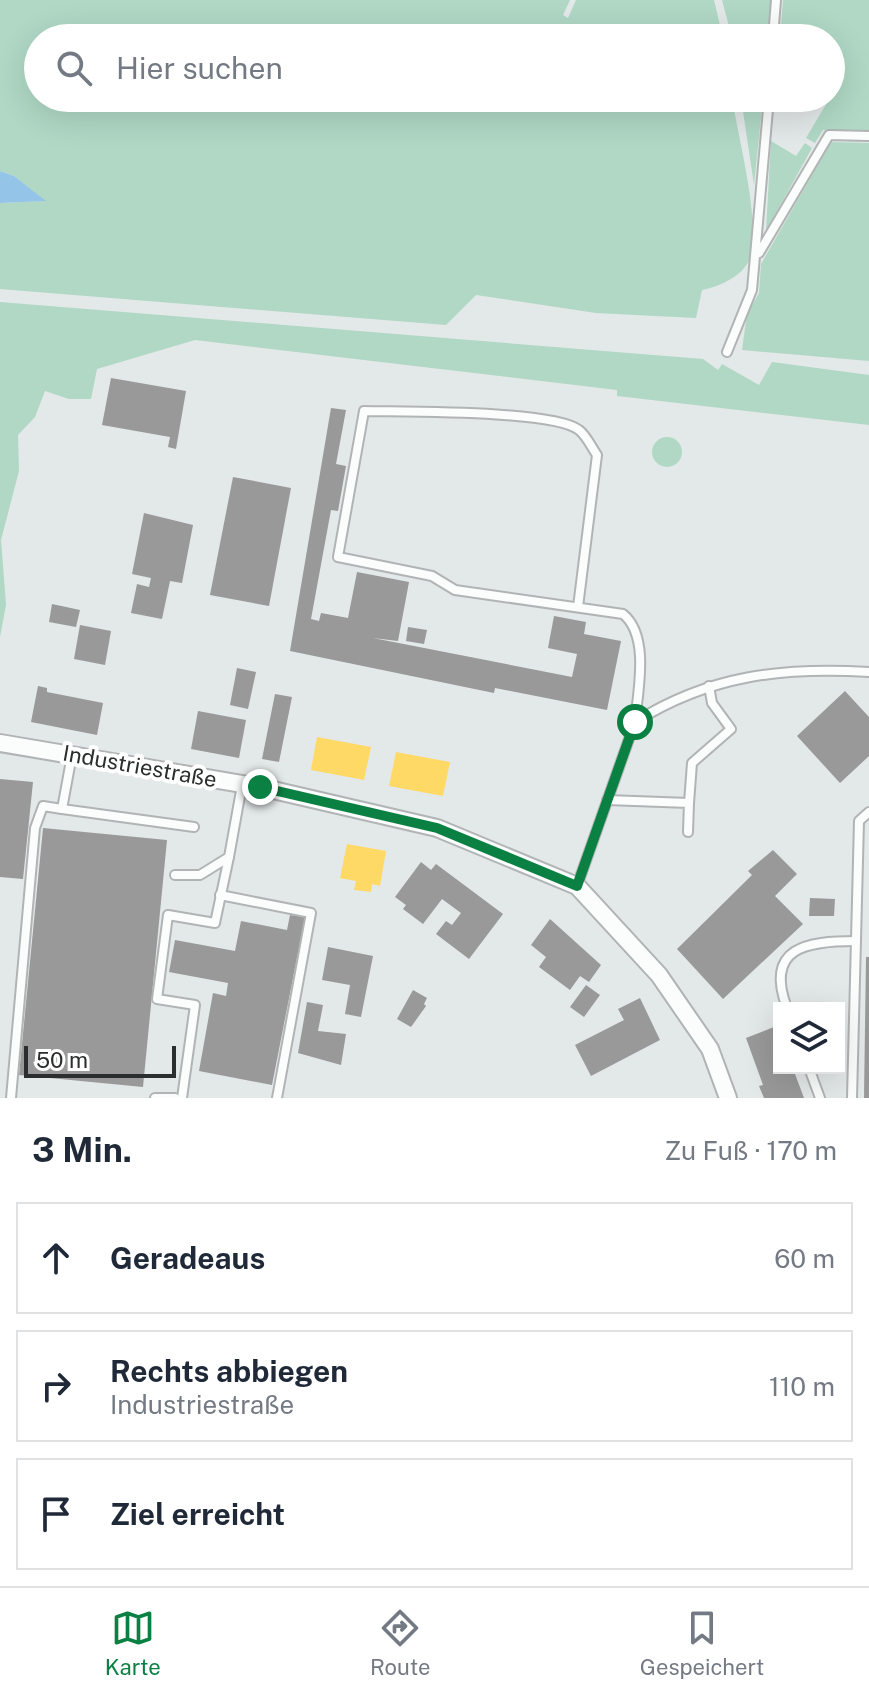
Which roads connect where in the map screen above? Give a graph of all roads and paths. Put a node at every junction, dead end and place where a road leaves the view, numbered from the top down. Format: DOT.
graph roads {
  1 [pos="776,0"];
  2 [pos="774,24"];
  3 [pos="768,112"];
  4 [pos="869,136"];
  5 [pos="758,254"];
  6 [pos="727,352"];
  7 [pos="578,607"];
  8 [pos="869,672"];
  9 [pos="709,686"];
  10 [pos="635,722"];
  11 [pos="0,743"];
  12 [pos="72,755"];
  13 [pos="242,784"];
  14 [pos="607,800"];
  15 [pos="689,803"];
  16 [pos="62,809"];
  17 [pos="869,812"];
  18 [pos="194,827"];
  19 [pos="688,832"];
  20 [pos="229,857"];
  21 [pos="175,875"];
  22 [pos="577,886"];
  23 [pos="220,895"];
  24 [pos="856,941"];
  25 [pos="785,1002"];
  26 [pos="811,1074"];
  27 [pos="11,1098"];
  28 [pos="155,1098"];
  29 [pos="175,1098"];
  30 [pos="182,1098"];
  31 [pos="277,1098"];
  32 [pos="728,1098"];
  33 [pos="820,1098"];
  34 [pos="852,1098"];
  1 -- 2 [label="lane"];
  3 -- 5 [label="lane"];
  4 -- 5 [label="lane"];
  5 -- 6 [label="lane"];
  7 -- 7 [label="lane"];
  7 -- 10 [label="lane"];
  8 -- 9 [label="lane"];
  9 -- 10 [label="lane"];
  9 -- 15 [label="lane"];
  10 -- 14 [label="lane"];
  11 -- 12 [label="street, Industriestraße"];
  12 -- 13 [label="street, Industriestraße"];
  12 -- 16 [label="lane"];
  13 -- 20 [label="lane"];
  13 -- 22 [label="street, Industriestraße"];
  14 -- 15 [label="lane"];
  14 -- 22 [label="lane"];
  15 -- 19 [label="lane"];
  16 -- 18 [label="lane"];
  16 -- 27 [label="lane"];
  17 -- 24 [label="lane"];
  20 -- 21 [label="lane"];
  20 -- 23 [label="lane"];
  22 -- 32 [label="street, Industriestraße"];
  23 -- 30 [label="lane"];
  23 -- 31 [label="lane"];
  24 -- 25 [label="lane"];
  24 -- 34 [label="lane"];
  26 -- 33 [label="lane"];
  28 -- 29 [label="lane"];
}
